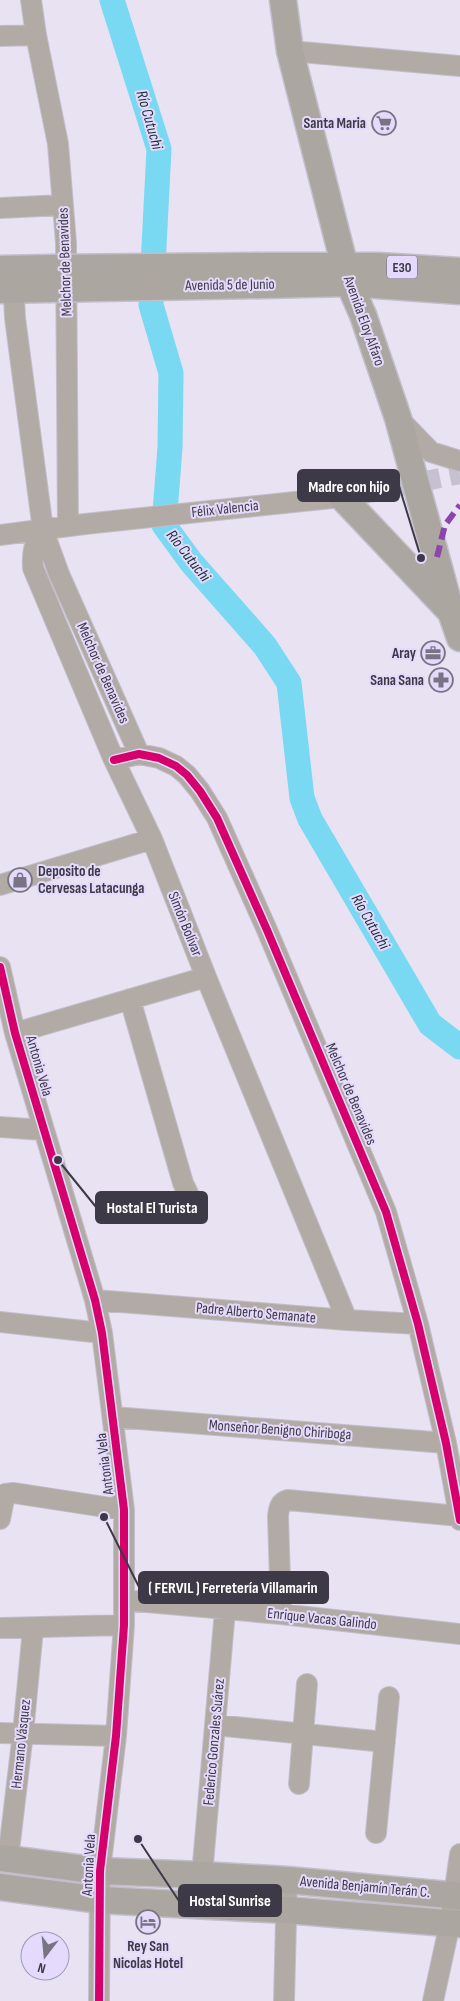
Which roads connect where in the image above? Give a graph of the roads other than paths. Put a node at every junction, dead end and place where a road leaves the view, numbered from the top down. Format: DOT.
graph roads {
  1 [pos="31,0"];
  2 [pos="283,0"];
  3 [pos="36,35"];
  4 [pos="0,36"];
  5 [pos="290,51"];
  6 [pos="460,66"];
  7 [pos="63,204"];
  8 [pos="0,208"];
  9 [pos="460,271"];
  10 [pos="346,274"];
  11 [pos="6,280"];
  12 [pos="460,291"];
  13 [pos="398,418"];
  14 [pos="460,461"];
  15 [pos="391,488"];
  16 [pos="342,498"];
  17 [pos="77,525"];
  18 [pos="36,531"];
  19 [pos="0,535"];
  20 [pos="457,626"];
  21 [pos="139,754"];
  22 [pos="114,760"];
  23 [pos="152,839"];
  24 [pos="0,885"];
  25 [pos="0,968"];
  26 [pos="206,977"];
  27 [pos="130,999"];
  28 [pos="15,1033"];
  29 [pos="0,1127"];
  30 [pos="43,1130"];
  31 [pos="196,1210"];
  32 [pos="95,1300"];
  33 [pos="347,1320"];
  34 [pos="0,1322"];
  35 [pos="418,1324"];
  36 [pos="102,1333"];
  37 [pos="113,1417"];
  38 [pos="446,1444"];
  39 [pos="124,1510"];
  40 [pos="459,1518"];
  41 [pos="0,1519"];
  42 [pos="124,1600"];
  43 [pos="225,1610"];
  44 [pos="281,1614"];
  45 [pos="124,1625"];
  46 [pos="0,1628"];
  47 [pos="33,1629"];
  48 [pos="460,1634"];
  49 [pos="307,1684"];
  50 [pos="389,1698"];
  51 [pos="215,1725"];
  52 [pos="0,1733"];
  53 [pos="23,1733"];
  54 [pos="302,1734"];
  55 [pos="116,1736"];
  56 [pos="385,1742"];
  57 [pos="299,1784"];
  58 [pos="376,1833"];
  59 [pos="460,1854"];
  60 [pos="4,1859"];
  61 [pos="100,1871"];
  62 [pos="202,1874"];
  63 [pos="286,1880"];
  64 [pos="0,1887"];
  65 [pos="457,1896"];
  66 [pos="101,1900"];
  67 [pos="286,1910"];
  68 [pos="455,1924"];
  69 [pos="99,2001"];
  70 [pos="284,2001"];
  71 [pos="433,2001"];
  1 -- 3 [label="street, Melchor de Benavides"];
  2 -- 5 [label="main road, Avenida Eloy Alfaro"];
  3 -- 4 [label="street"];
  3 -- 7 [label="street, Melchor de Benavides"];
  5 -- 6 [label="street"];
  5 -- 10 [label="main road, Avenida Eloy Alfaro"];
  7 -- 8 [label="street"];
  7 -- 17 [label="street, Melchor de Benavides"];
  9 -- 10 [label="main road, Avenida 5 de Junio / E30"];
  10 -- 11 [label="main road, Avenida 5 de Junio, bridge"];
  10 -- 12 [label="main road, Avenida 5 de Junio / E30"];
  10 -- 13 [label="main road, Avenida Eloy Alfaro"];
  11 -- 18 [label="street, Melchor de Benavides"];
  13 -- 14 [label="street"];
  13 -- 20 [label="main road, Avenida Eloy Alfaro"];
  15 -- 16 [label="street, Félix Valencia"];
  16 -- 17 [label="street, Félix Valencia"];
  16 -- 20 [label="main road"];
  17 -- 18 [label="street, Félix Valencia"];
  18 -- 19 [label="street, Félix Valencia"];
  18 -- 21 [label="street, Melchor de Benavides"];
  18 -- 22 [label="street, Simón Bolívar"];
  21 -- 22 [label="street, Melchor de Benavides"];
  21 -- 35 [label="street, Melchor de Benavides"];
  22 -- 23 [label="street, Simón Bolívar"];
  23 -- 24 [label="street"];
  23 -- 26 [label="street, Simón Bolívar"];
  25 -- 28 [label="street, Antonia Vela"];
  26 -- 27 [label="street"];
  26 -- 33 [label="street, Simón Bolívar"];
  27 -- 28 [label="street"];
  27 -- 31 [label="street"];
  28 -- 30 [label="street, Antonia Vela"];
  29 -- 30 [label="street"];
  30 -- 32 [label="street, Antonia Vela"];
  32 -- 33 [label="street, Padre Alberto Semanate"];
  32 -- 36 [label="street, Antonia Vela"];
  33 -- 35 [label="street, Padre Alberto Semanate"];
  34 -- 36 [label="street"];
  35 -- 38 [label="street, Melchor de Benavides"];
  36 -- 37 [label="street, Antonia Vela"];
  37 -- 38 [label="street, Monseñor Benigno Chiriboga"];
  37 -- 39 [label="street, Antonia Vela"];
  38 -- 40 [label="street, Melchor de Benavides"];
  39 -- 41 [label="street"];
  39 -- 42 [label="street, Antonia Vela"];
  40 -- 44 [label="street"];
  42 -- 43 [label="street, Enrique Vacas Galindo"];
  42 -- 45 [label="street, Antonia Vela"];
  43 -- 44 [label="street, Enrique Vacas Galindo"];
  43 -- 51 [label="street, Federico Gonzales Suárez"];
  44 -- 48 [label="street, Enrique Vacas Galindo"];
  45 -- 47 [label="street"];
  45 -- 55 [label="street, Antonia Vela"];
  46 -- 47 [label="street"];
  47 -- 53 [label="street, Hermano Vásquez"];
  49 -- 54 [label="street"];
  50 -- 56 [label="street"];
  51 -- 54 [label="street"];
  51 -- 62 [label="street, Federico Gonzales Suárez"];
  52 -- 53 [label="street"];
  53 -- 55 [label="street"];
  53 -- 60 [label="street, Hermano Vásquez"];
  54 -- 56 [label="street"];
  54 -- 57 [label="street"];
  55 -- 61 [label="street, Antonia Vela"];
  56 -- 58 [label="street"];
  59 -- 65 [label="street"];
  60 -- 61 [label="main road, Avenida Benjamín Terán C."];
  61 -- 62 [label="main road, Avenida Benjamín Terán C."];
  61 -- 66 [label="street, Antonia Vela"];
  62 -- 63 [label="main road, Avenida Benjamín Terán C."];
  63 -- 65 [label="main road, Avenida Benjamín Terán C."];
  63 -- 67 [label="street"];
  64 -- 66 [label="main road, Avenida Benjamín Terán C."];
  65 -- 68 [label="street"];
  66 -- 67 [label="main road, Avenida Benjamín Terán C."];
  66 -- 69 [label="street, Antonia Vela"];
  67 -- 68 [label="main road, Avenida Benjamín Terán C."];
  67 -- 70 [label="street"];
  68 -- 71 [label="street"];
}
